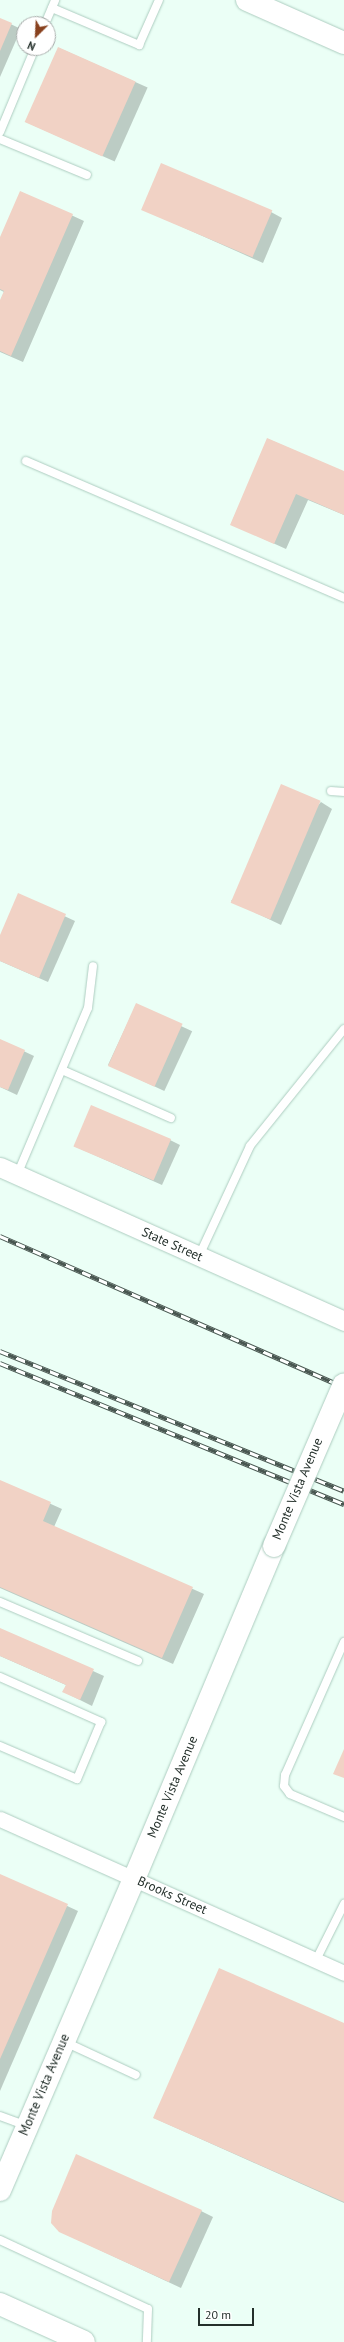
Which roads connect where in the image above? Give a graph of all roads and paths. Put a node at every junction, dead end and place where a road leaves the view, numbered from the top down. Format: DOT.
graph roads {
  1 [pos="159,0"];
  2 [pos="247,0"];
  3 [pos="54,4"];
  4 [pos="49,16"];
  5 [pos="344,42"];
  6 [pos="32,56"];
  7 [pos="0,132"];
  8 [pos="0,139"];
  9 [pos="87,175"];
  10 [pos="26,461"];
  11 [pos="344,598"];
  12 [pos="331,791"];
  13 [pos="344,792"];
  14 [pos="94,966"];
  15 [pos="344,1030"];
  16 [pos="62,1070"];
  17 [pos="171,1118"];
  18 [pos="0,1167"];
  19 [pos="17,1175"];
  20 [pos="199,1257"];
  21 [pos="344,1321"];
  22 [pos="344,1384"];
  23 [pos="0,1602"];
  24 [pos="344,1642"];
  25 [pos="138,1661"];
  26 [pos="0,1677"];
  27 [pos="0,1746"];
  28 [pos="344,1817"];
  29 [pos="0,1819"];
  30 [pos="134,1879"];
  31 [pos="344,1904"];
  32 [pos="316,1960"];
  33 [pos="344,1973"];
  34 [pos="64,2042"];
  35 [pos="136,2075"];
  36 [pos="0,2116"];
  37 [pos="27,2126"];
  38 [pos="0,2190"];
  39 [pos="0,2240"];
  40 [pos="0,2304"];
  41 [pos="84,2342"];
  42 [pos="147,2342"];
  1 -- 3 [label="lane"];
  2 -- 5 [label="main road"];
  3 -- 4 [label="lane"];
  6 -- 7 [label="lane"];
  8 -- 9 [label="lane"];
  10 -- 11 [label="lane"];
  12 -- 13 [label="lane"];
  14 -- 16 [label="lane"];
  15 -- 20 [label="lane"];
  16 -- 17 [label="lane"];
  16 -- 19 [label="lane"];
  18 -- 19 [label="street, State Street"];
  19 -- 20 [label="street, State Street"];
  20 -- 21 [label="street, State Street"];
  22 -- 30 [label="main road, Monte Vista Avenue, bridge"];
  23 -- 25 [label="lane"];
  24 -- 28 [label="lane"];
  26 -- 27 [label="lane"];
  29 -- 30 [label="street, Brooks Street"];
  30 -- 32 [label="street, Brooks Street"];
  30 -- 34 [label="main road, Monte Vista Avenue"];
  31 -- 32 [label="lane"];
  32 -- 33 [label="street, Brooks Street"];
  34 -- 35 [label="lane"];
  34 -- 37 [label="main road, Monte Vista Avenue"];
  36 -- 37 [label="lane"];
  37 -- 38 [label="main road, Monte Vista Avenue"];
  39 -- 42 [label="lane"];
  40 -- 41 [label="main road"];
}
